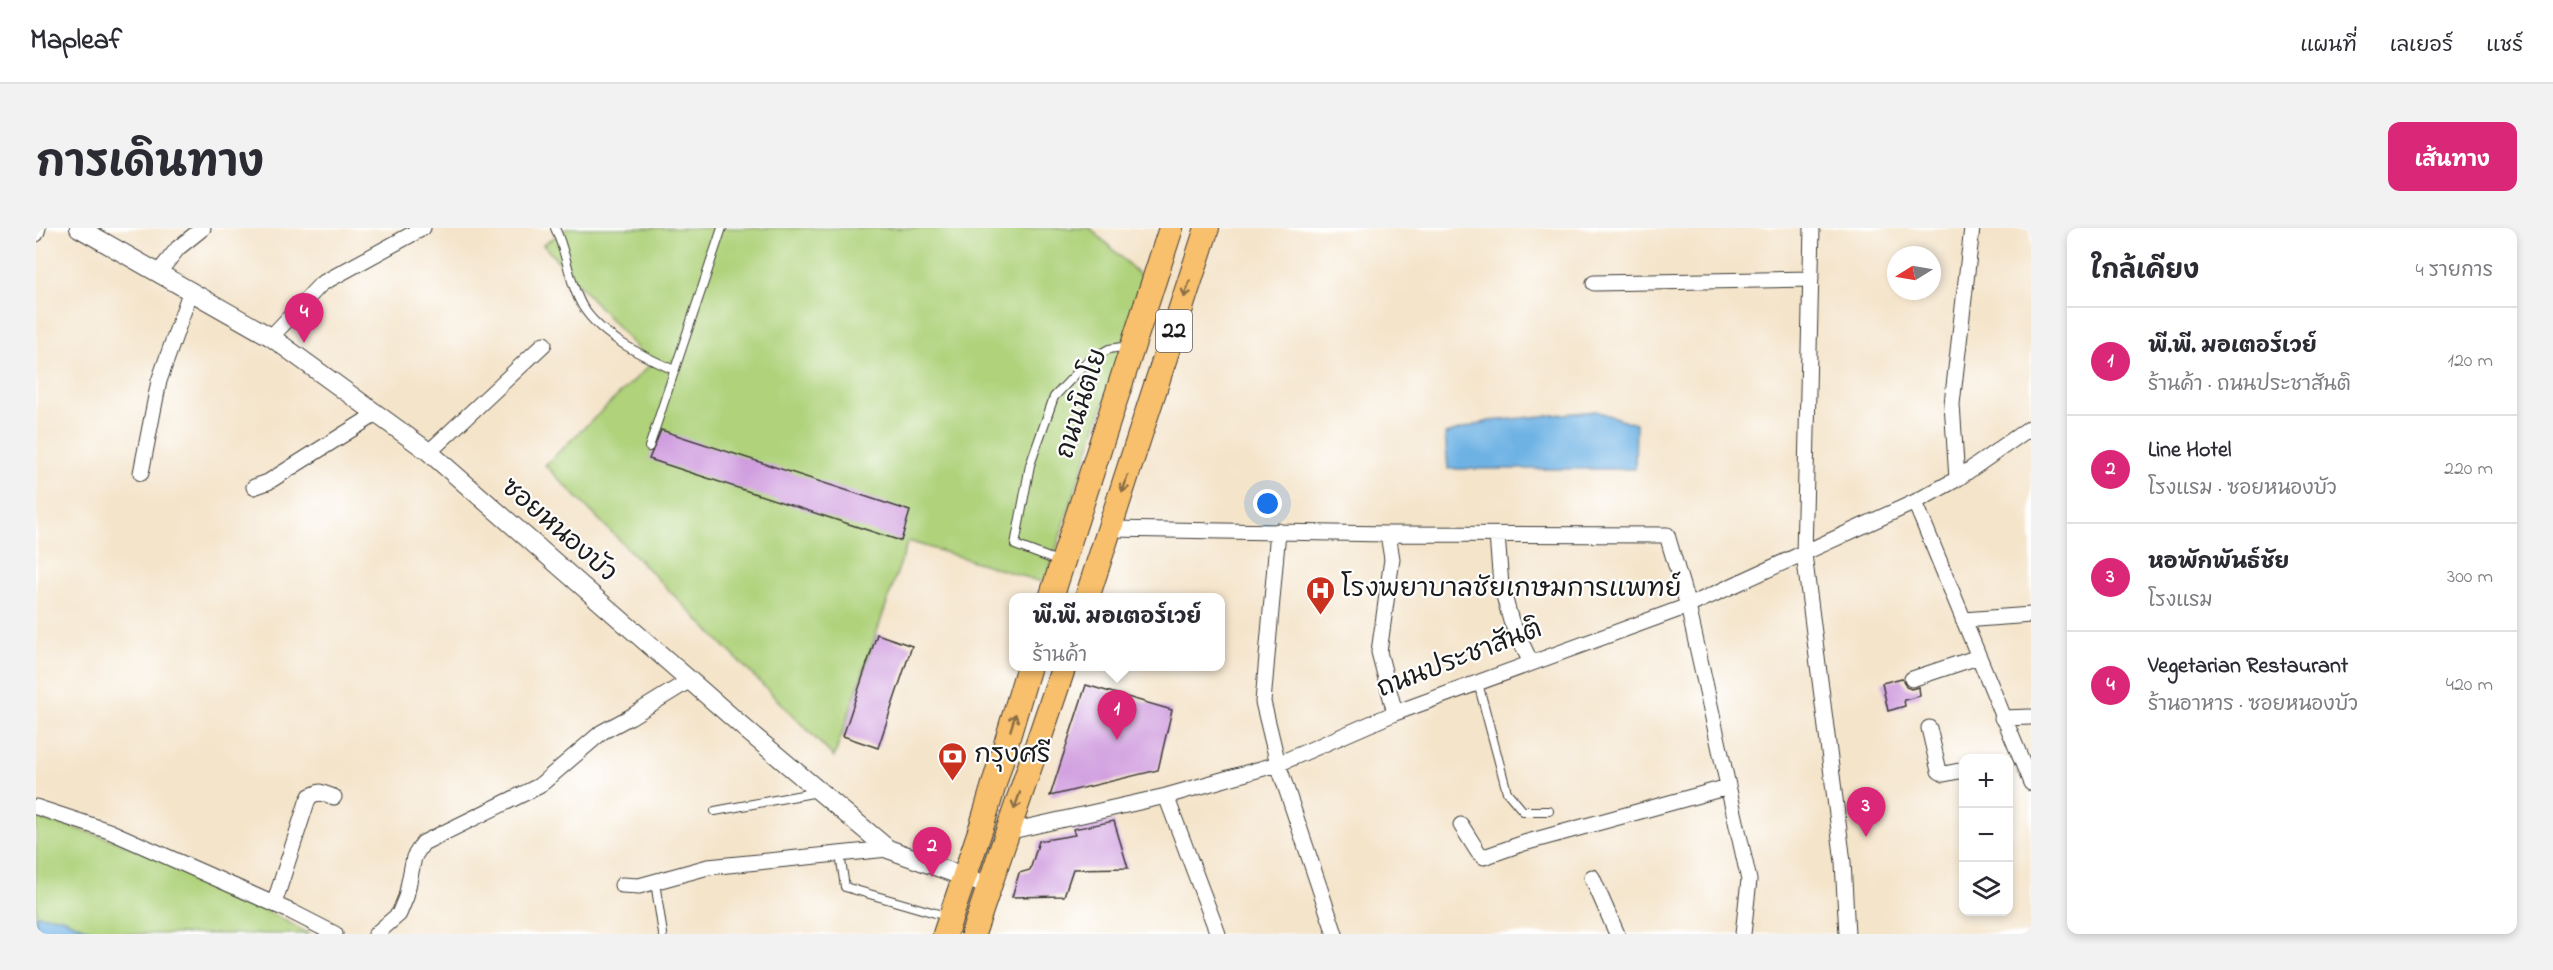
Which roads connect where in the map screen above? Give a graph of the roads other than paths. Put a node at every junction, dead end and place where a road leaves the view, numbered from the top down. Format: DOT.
graph roads {
  1 [pos="38,228"];
  2 [pos="79,228"];
  3 [pos="203,228"];
  4 [pos="423,228"];
  5 [pos="555,228"];
  6 [pos="722,228"];
  7 [pos="1171,228"];
  8 [pos="1207,228"];
  9 [pos="1812,228"];
  10 [pos="1972,228"];
  11 [pos="36,234"];
  12 [pos="159,272"];
  13 [pos="1811,279"];
  14 [pos="1594,283"];
  15 [pos="191,290"];
  16 [pos="271,337"];
  17 [pos="544,344"];
  18 [pos="1131,345"];
  19 [pos="674,370"];
  20 [pos="376,414"];
  21 [pos="1109,418"];
  22 [pos="2031,427"];
  23 [pos="1142,429"];
  24 [pos="649,447"];
  25 [pos="429,452"];
  26 [pos="141,473"];
  27 [pos="1957,479"];
  28 [pos="254,487"];
  29 [pos="1915,502"];
  30 [pos="1111,529"];
  31 [pos="1278,531"];
  32 [pos="1388,534"];
  33 [pos="1497,535"];
  34 [pos="1804,554"];
  35 [pos="1062,562"];
  36 [pos="1051,593"];
  37 [pos="1089,593"];
  38 [pos="1688,606"];
  39 [pos="2031,615"];
  40 [pos="1963,621"];
  41 [pos="1978,657"];
  42 [pos="1531,663"];
  43 [pos="1028,671"];
  44 [pos="1062,671"];
  45 [pos="1912,679"];
  46 [pos="690,680"];
  47 [pos="1478,683"];
  48 [pos="1395,713"];
  49 [pos="2031,717"];
  50 [pos="2002,718"];
  51 [pos="1929,728"];
  52 [pos="2014,760"];
  53 [pos="1278,765"];
  54 [pos="1959,771"];
  55 [pos="2031,783"];
  56 [pos="1728,787"];
  57 [pos="820,792"];
  58 [pos="1166,796"];
  59 [pos="334,797"];
  60 [pos="36,807"];
  61 [pos="715,811"];
  62 [pos="1549,811"];
  63 [pos="982,825"];
  64 [pos="1461,825"];
  65 [pos="1007,832"];
  66 [pos="888,849"];
  67 [pos="840,854"];
  68 [pos="1592,876"];
  69 [pos="963,877"];
  70 [pos="655,882"];
  71 [pos="622,885"];
  72 [pos="989,885"];
  73 [pos="274,904"];
  74 [pos="947,926"];
  75 [pos="335,934"];
  76 [pos="376,934"];
  77 [pos="663,934"];
  78 [pos="973,934"];
  79 [pos="1218,934"];
  80 [pos="1335,934"];
  81 [pos="1617,934"];
  82 [pos="1743,934"];
  83 [pos="1847,934"];
  1 -- 11 [label="street"];
  2 -- 12 [label="street, ซอยหนองบัว"];
  3 -- 12 [label="street"];
  4 -- 16 [label="street"];
  5 -- 19 [label="lane"];
  6 -- 19 [label="lane"];
  7 -- 18 [label="main road, ถนนนิตโย / 22"];
  8 -- 23 [label="main road, 22, one-way"];
  9 -- 13 [label="street"];
  10 -- 27 [label="street"];
  12 -- 15 [label="street, ซอยหนองบัว"];
  13 -- 14 [label="street"];
  13 -- 34 [label="street"];
  15 -- 16 [label="street, ซอยหนองบัว"];
  15 -- 26 [label="street"];
  16 -- 20 [label="street, ซอยหนองบัว"];
  17 -- 25 [label="street"];
  18 -- 21 [label="main road, ถนนนิตโย / 22"];
  18 -- 35 [label="lane"];
  19 -- 24 [label="lane"];
  20 -- 25 [label="street, ซอยหนองบัว"];
  20 -- 28 [label="street"];
  21 -- 23 [label="main road"];
  21 -- 35 [label="main road, ถนนนิตโย / 22"];
  22 -- 27 [label="street, ถนนประชาสันติ"];
  23 -- 30 [label="main road, 22, one-way"];
  25 -- 46 [label="street, ซอยหนองบัว"];
  27 -- 29 [label="street, ถนนประชาสันติ"];
  29 -- 34 [label="street, ถนนประชาสันติ"];
  29 -- 40 [label="street"];
  30 -- 31 [label="street"];
  30 -- 37 [label="main road, 22"];
  31 -- 32 [label="street"];
  31 -- 53 [label="street"];
  32 -- 33 [label="street"];
  32 -- 48 [label="street"];
  33 -- 38 [label="street"];
  33 -- 42 [label="street"];
  34 -- 38 [label="street, ถนนประชาสันติ"];
  34 -- 83 [label="street"];
  35 -- 36 [label="main road, ถนนนิตโย / 22"];
  38 -- 42 [label="street, ถนนประชาสันติ"];
  38 -- 56 [label="street"];
  39 -- 40 [label="street"];
  40 -- 41 [label="street"];
  41 -- 45 [label="street"];
  41 -- 50 [label="street"];
  42 -- 47 [label="street, ถนนประชาสันติ"];
  63 -- 43 [label="main road, one-way"];
  44 -- 65 [label="main road, one-way"];
  46 -- 57 [label="street, ซอยหนองบัว"];
  46 -- 76 [label="street"];
  47 -- 48 [label="street, ถนนประชาสันติ"];
  47 -- 62 [label="lane"];
  48 -- 53 [label="street, ถนนประชาสันติ"];
  49 -- 50 [label="street"];
  50 -- 52 [label="street"];
  51 -- 54 [label="street"];
  52 -- 55 [label="street"];
  53 -- 58 [label="street, ถนนประชาสันติ"];
  53 -- 80 [label="street"];
  56 -- 64 [label="street"];
  56 -- 82 [label="street"];
  57 -- 61 [label="lane"];
  57 -- 66 [label="street, ซอยหนองบัว"];
  58 -- 65 [label="street, ถนนประชาสันติ"];
  58 -- 79 [label="street"];
  59 -- 73 [label="street"];
  60 -- 73 [label="street"];
  63 -- 65 [label="main road, ถนนประชาสันติ"];
  63 -- 69 [label="main road"];
  65 -- 72 [label="main road"];
  66 -- 67 [label="street"];
  66 -- 69 [label="street, ซอยหนองบัว"];
  67 -- 70 [label="street"];
  67 -- 74 [label="lane"];
  68 -- 81 [label="street"];
  69 -- 72 [label="street, ซอยหนองบัว"];
  69 -- 74 [label="main road"];
  70 -- 71 [label="street"];
  70 -- 77 [label="lane"];
  72 -- 78 [label="main road"];
  73 -- 75 [label="street"];
}
